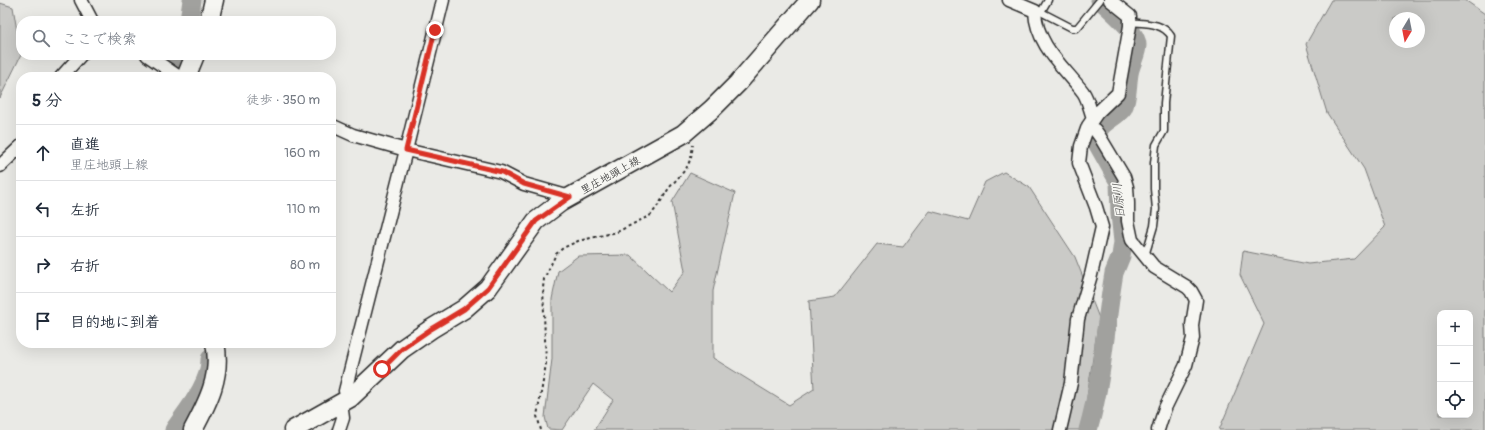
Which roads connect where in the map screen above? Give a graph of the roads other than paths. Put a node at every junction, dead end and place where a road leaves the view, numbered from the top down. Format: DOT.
graph roads {
  1 [pos="81,0"];
  2 [pos="214,0"];
  3 [pos="442,0"];
  4 [pos="810,0"];
  5 [pos="1010,0"];
  6 [pos="1048,0"];
  7 [pos="1103,1"];
  8 [pos="1038,12"];
  9 [pos="89,16"];
  10 [pos="210,16"];
  11 [pos="1130,28"];
  12 [pos="76,60"];
  13 [pos="154,60"];
  14 [pos="193,60"];
  15 [pos="66,72"];
  16 [pos="171,72"];
  17 [pos="188,72"];
  18 [pos="336,127"];
  19 [pos="1094,128"];
  20 [pos="406,150"];
  21 [pos="16,151"];
  22 [pos="0,166"];
  23 [pos="570,197"];
  24 [pos="1146,256"];
  25 [pos="215,348"];
  26 [pos="346,401"];
  27 [pos="193,430"];
  28 [pos="293,430"];
  29 [pos="339,430"];
  30 [pos="1060,430"];
  31 [pos="1158,430"];
  1 -- 9 [label="street"];
  2 -- 10 [label="main road"];
  3 -- 20 [label="street"];
  4 -- 23 [label="main road, 里庄地頭上線"];
  5 -- 8 [label="street"];
  6 -- 8 [label="lane"];
  7 -- 8 [label="lane"];
  7 -- 11 [label="street"];
  8 -- 19 [label="street"];
  11 -- 19 [label="street"];
  11 -- 24 [label="lane"];
  12 -- 15 [label="street"];
  13 -- 16 [label="street"];
  14 -- 17 [label="main road"];
  18 -- 20 [label="street"];
  19 -- 24 [label="street"];
  19 -- 30 [label="street"];
  20 -- 23 [label="street"];
  20 -- 26 [label="street"];
  21 -- 22 [label="street"];
  23 -- 26 [label="main road, 里庄地頭上線"];
  24 -- 31 [label="street"];
  25 -- 27 [label="main road"];
  26 -- 28 [label="main road, 里庄地頭上線"];
  26 -- 29 [label="street"];
}
